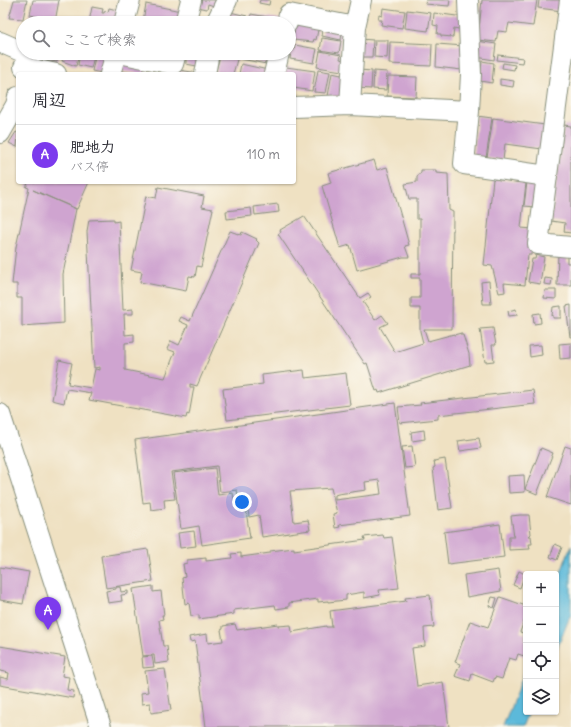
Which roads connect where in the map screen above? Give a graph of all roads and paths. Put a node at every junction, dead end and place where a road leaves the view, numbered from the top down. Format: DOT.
graph roads {
  1 [pos="130,0"];
  2 [pos="191,0"];
  3 [pos="226,0"];
  4 [pos="361,0"];
  5 [pos="468,0"];
  6 [pos="570,0"];
  7 [pos="126,16"];
  8 [pos="187,16"];
  9 [pos="219,16"];
  10 [pos="289,16"];
  11 [pos="355,26"];
  12 [pos="0,42"];
  13 [pos="16,56"];
  14 [pos="114,60"];
  15 [pos="153,60"];
  16 [pos="174,60"];
  17 [pos="208,60"];
  18 [pos="277,60"];
  19 [pos="23,62"];
  20 [pos="50,72"];
  21 [pos="111,72"];
  22 [pos="205,72"];
  23 [pos="274,72"];
  24 [pos="16,105"];
  25 [pos="350,105"];
  26 [pos="296,107"];
  27 [pos="469,111"];
  28 [pos="0,133"];
  29 [pos="547,176"];
  30 [pos="571,247"];
  31 [pos="2,424"];
  32 [pos="101,727"];
  1 -- 7 [label="street"];
  2 -- 8 [label="street"];
  3 -- 9 [label="street"];
  4 -- 11 [label="street"];
  5 -- 27 [label="street"];
  6 -- 29 [label="street"];
  10 -- 11 [label="street"];
  11 -- 25 [label="street"];
  12 -- 13 [label="street"];
  14 -- 21 [label="street"];
  15 -- 16 [label="street"];
  17 -- 22 [label="street"];
  18 -- 23 [label="street"];
  19 -- 20 [label="street"];
  24 -- 28 [label="street"];
  25 -- 26 [label="street"];
  25 -- 27 [label="street"];
  27 -- 29 [label="street"];
  29 -- 30 [label="street"];
  31 -- 32 [label="street"];
}
